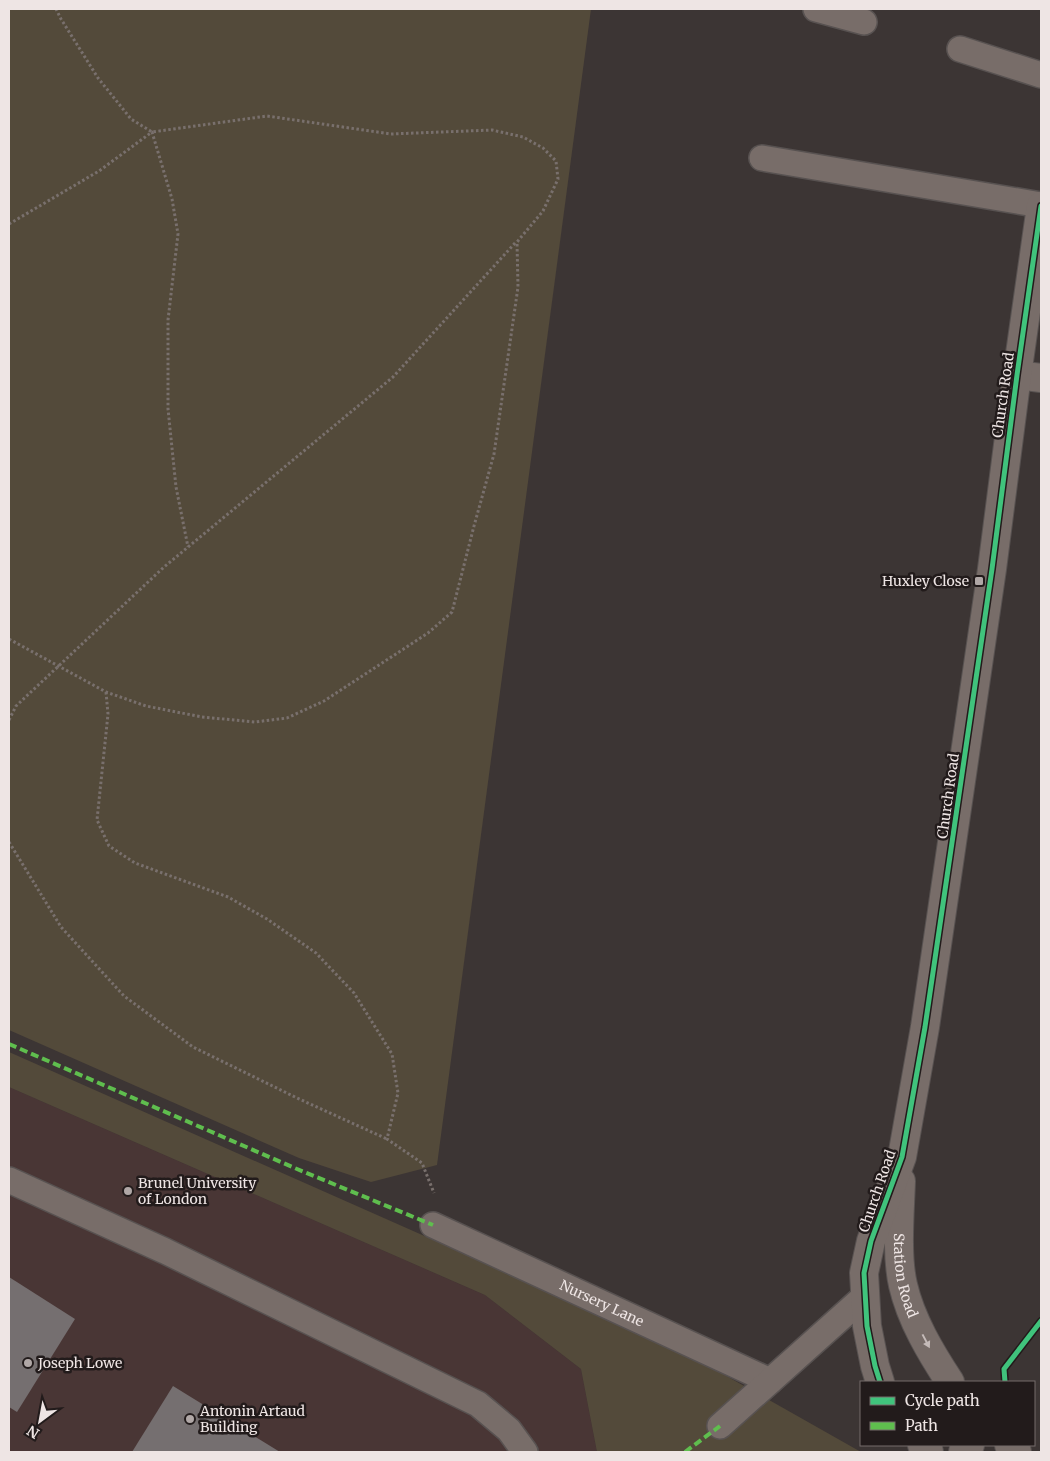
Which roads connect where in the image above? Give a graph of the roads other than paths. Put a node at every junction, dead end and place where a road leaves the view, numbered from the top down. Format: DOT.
graph roads {
  1 [pos="816,9"];
  2 [pos="864,22"];
  3 [pos="960,49"];
  4 [pos="1041,75"];
  5 [pos="762,158"];
  6 [pos="1041,205"];
  7 [pos="1029,377"];
  8 [pos="902,1157"];
  9 [pos="9,1180"];
  10 [pos="433,1225"];
  11 [pos="865,1296"];
  12 [pos="770,1381"];
  13 [pos="880,1381"];
  14 [pos="949,1381"];
  15 [pos="720,1426"];
  16 [pos="525,1452"];
  1 -- 2 [label="lane"];
  3 -- 4 [label="lane"];
  5 -- 6 [label="lane"];
  6 -- 7 [label="street, Church Road"];
  7 -- 8 [label="street, Church Road"];
  8 -- 11 [label="street, Church Road"];
  8 -- 14 [label="street, Station Road, one-way"];
  9 -- 16 [label="lane"];
  10 -- 12 [label="lane, Nursery Lane"];
  11 -- 12 [label="lane"];
  11 -- 13 [label="street, Church Road"];
  12 -- 15 [label="lane"];
}
